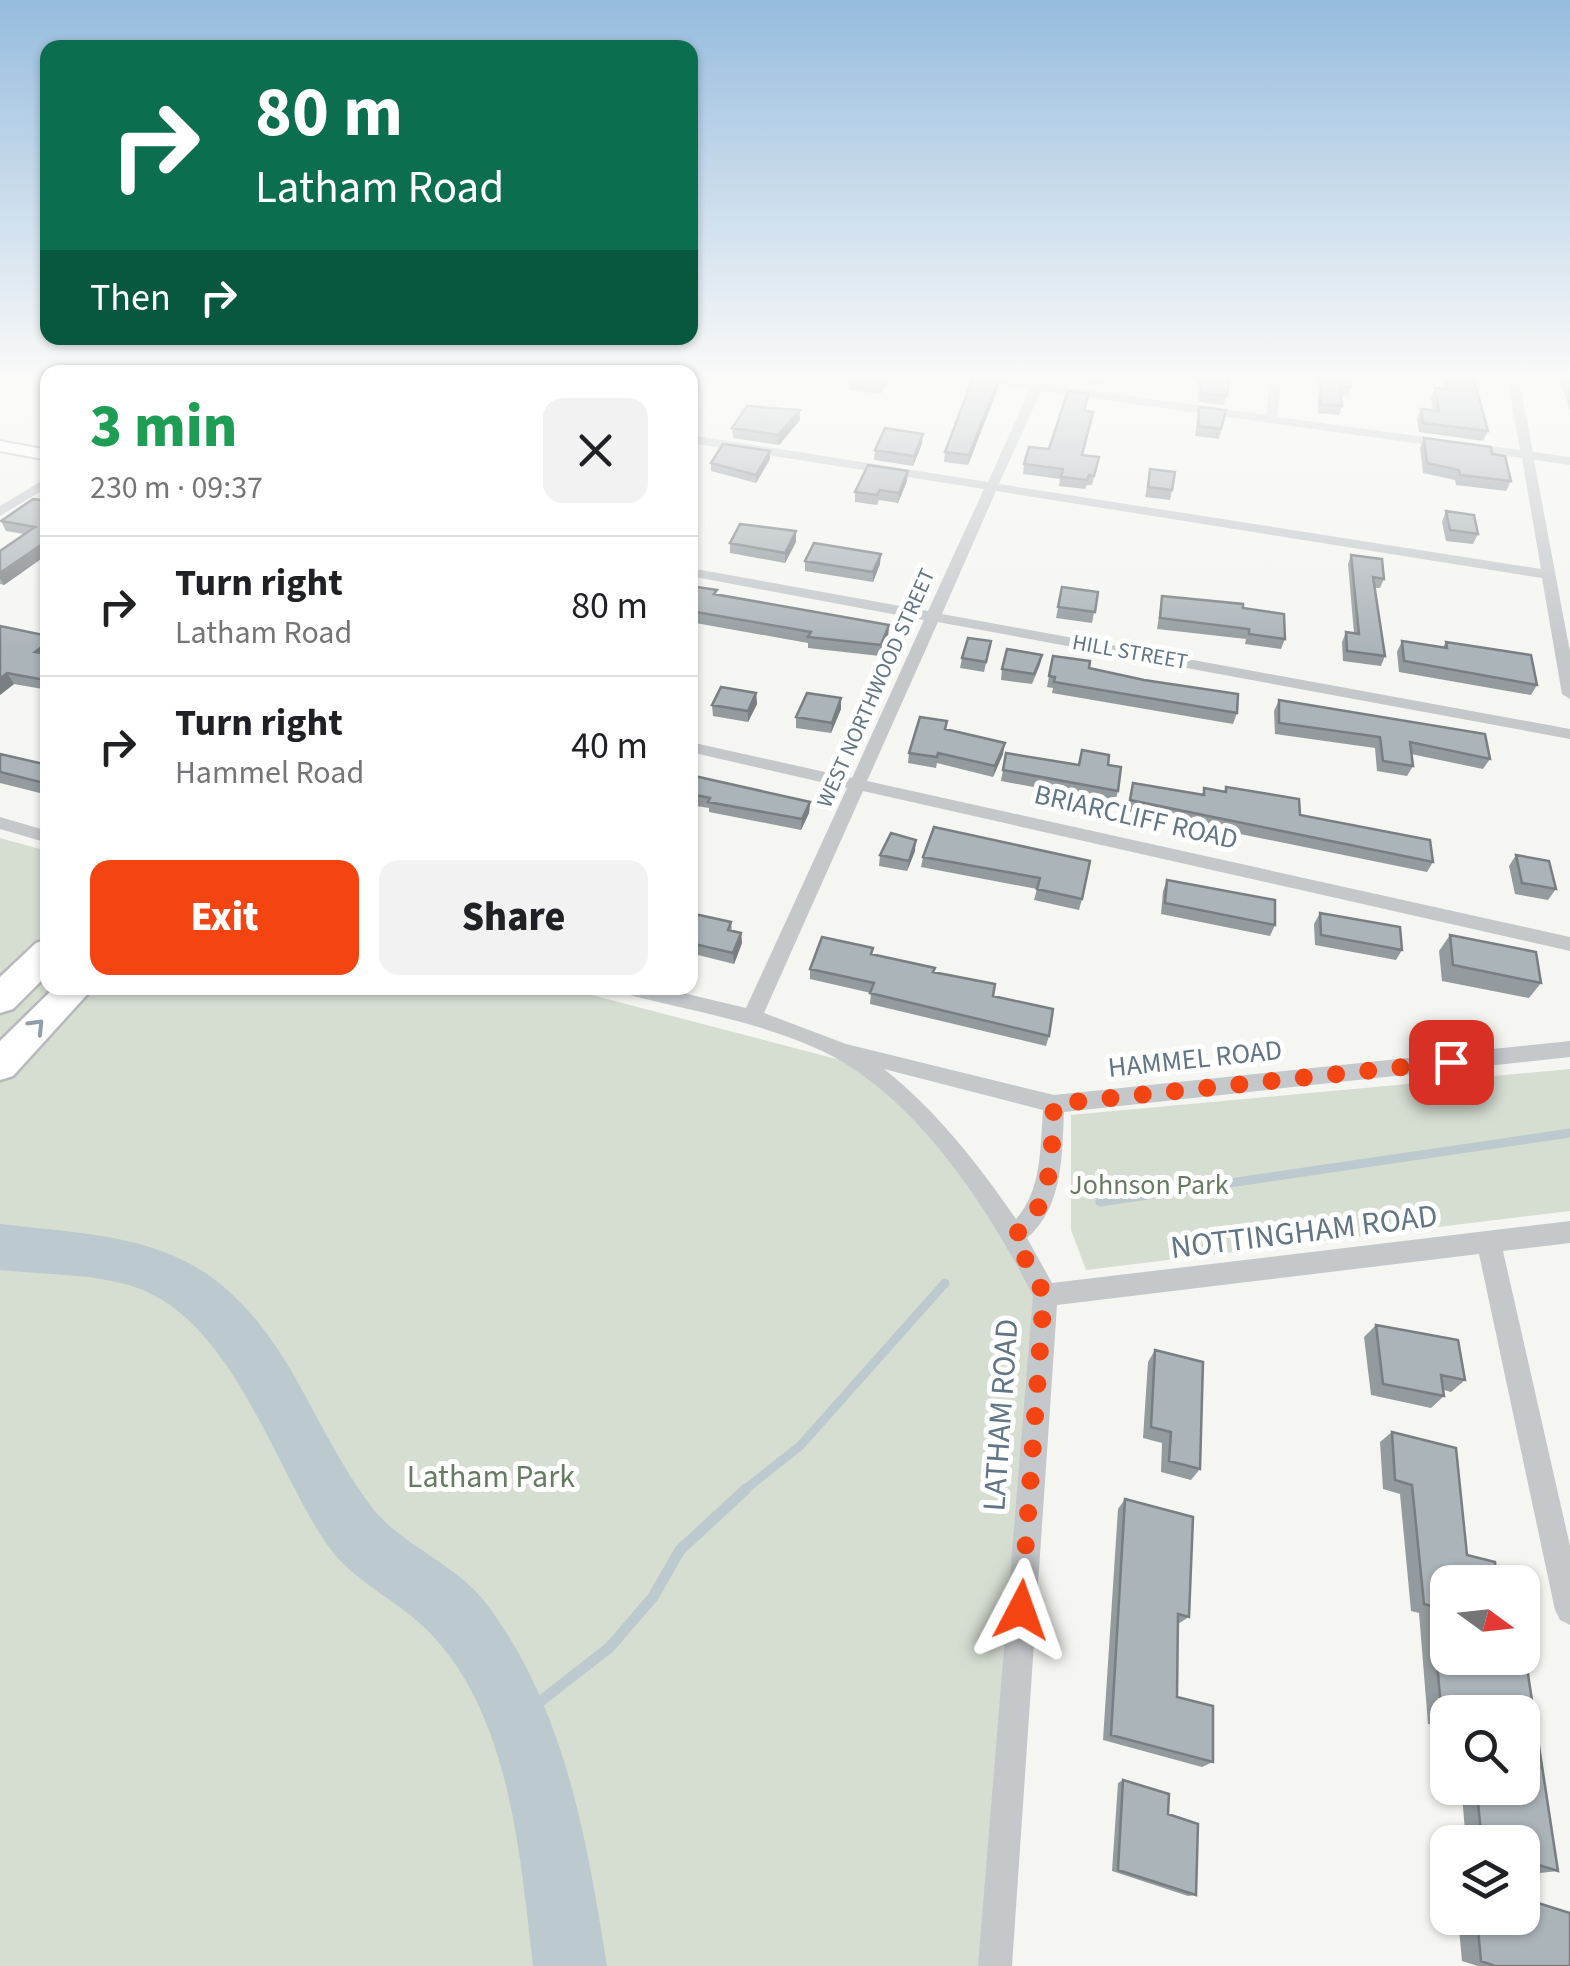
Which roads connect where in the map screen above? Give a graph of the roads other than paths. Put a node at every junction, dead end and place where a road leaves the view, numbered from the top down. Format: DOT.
graph roads {
  1 [pos="871,468"];
  2 [pos="1001,468"];
  3 [pos="1529,468"];
  4 [pos="40,486"];
  5 [pos="992,487"];
  6 [pos="0,512"];
  7 [pos="698,573"];
  8 [pos="1549,575"];
  9 [pos="933,616"];
  10 [pos="1570,694"];
  11 [pos="1570,734"];
  12 [pos="698,749"];
  13 [pos="858,783"];
  14 [pos="0,823"];
  15 [pos="40,834"];
  16 [pos="1570,944"];
  17 [pos="40,960"];
  18 [pos="67,995"];
  19 [pos="660,995"];
  20 [pos="0,999"];
  21 [pos="751,1019"];
  22 [pos="833,1046"];
  23 [pos="1570,1049"];
  24 [pos="0,1065"];
  25 [pos="1054,1104"];
  26 [pos="1570,1232"];
  27 [pos="1013,1236"];
  28 [pos="1489,1243"];
  29 [pos="1044,1294"];
  30 [pos="1570,1610"];
  31 [pos="995,1966"];
  1 -- 5 [label="street"];
  2 -- 5 [label="street, WEST NORTHWOOD STREET"];
  3 -- 8 [label="street"];
  4 -- 6 [label="street"];
  5 -- 8 [label="street"];
  5 -- 9 [label="street, WEST NORTHWOOD STREET"];
  7 -- 9 [label="street, HILL STREET"];
  8 -- 10 [label="street"];
  9 -- 11 [label="street, HILL STREET"];
  9 -- 13 [label="street, WEST NORTHWOOD STREET"];
  12 -- 13 [label="street, BRIARCLIFF ROAD"];
  13 -- 16 [label="street, BRIARCLIFF ROAD"];
  13 -- 21 [label="street, WEST NORTHWOOD STREET"];
  14 -- 15 [label="street"];
  17 -- 20 [label="highway"];
  24 -- 18 [label="highway, one-way"];
  19 -- 21 [label="street, LATHAM ROAD"];
  21 -- 22 [label="street, LATHAM ROAD"];
  22 -- 25 [label="street, HAMMEL ROAD"];
  22 -- 27 [label="street, LATHAM ROAD"];
  23 -- 25 [label="street, HAMMEL ROAD"];
  25 -- 27 [label="street"];
  26 -- 28 [label="street, NOTTINGHAM ROAD"];
  27 -- 29 [label="street, LATHAM ROAD"];
  28 -- 29 [label="street, NOTTINGHAM ROAD"];
  28 -- 30 [label="street"];
  29 -- 31 [label="street, LATHAM ROAD"];
}
